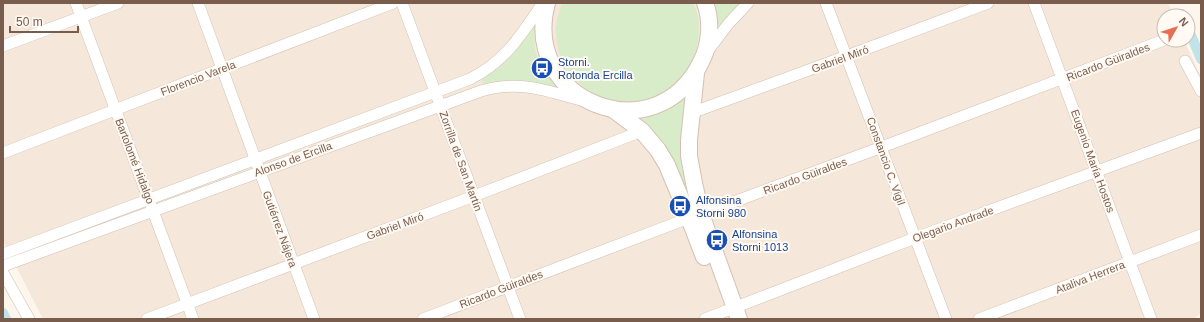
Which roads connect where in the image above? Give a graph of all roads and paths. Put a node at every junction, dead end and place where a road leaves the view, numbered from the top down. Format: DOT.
graph roads {
  1 [pos="76,3"];
  2 [pos="118,3"];
  3 [pos="198,3"];
  4 [pos="393,3"];
  5 [pos="402,3"];
  6 [pos="543,3"];
  7 [pos="547,3"];
  8 [pos="705,3"];
  9 [pos="748,3"];
  10 [pos="826,3"];
  11 [pos="988,3"];
  12 [pos="1034,3"];
  13 [pos="81,17"];
  14 [pos="1156,43"];
  15 [pos="3,46"];
  16 [pos="705,56"];
  17 [pos="847,56"];
  18 [pos="1186,61"];
  19 [pos="223,69"];
  20 [pos="696,73"];
  21 [pos="1062,79"];
  22 [pos="1201,91"];
  23 [pos="436,92"];
  24 [pos="588,102"];
  25 [pos="441,106"];
  26 [pos="115,110"];
  27 [pos="614,110"];
  28 [pos="692,113"];
  29 [pos="642,131"];
  30 [pos="1201,133"];
  31 [pos="882,148"];
  32 [pos="3,153"];
  33 [pos="256,160"];
  34 [pos="1097,170"];
  35 [pos="260,171"];
  36 [pos="474,196"];
  37 [pos="149,199"];
  38 [pos="153,210"];
  39 [pos="695,216"];
  40 [pos="1201,236"];
  41 [pos="914,238"];
  42 [pos="3,254"];
  43 [pos="1129,263"];
  44 [pos="293,264"];
  45 [pos="3,266"];
  46 [pos="3,273"];
  47 [pos="508,287"];
  48 [pos="187,304"];
  49 [pos="732,314"];
  50 [pos="29,319"];
  51 [pos="147,319"];
  52 [pos="193,319"];
  53 [pos="314,319"];
  54 [pos="423,319"];
  55 [pos="520,319"];
  56 [pos="705,319"];
  57 [pos="946,319"];
  58 [pos="979,319"];
  59 [pos="1151,319"];
  1 -- 13 [label="street, Bartolomé Hidalgo"];
  2 -- 13 [label="street"];
  3 -- 19 [label="street, Gutiérrez Nájera"];
  4 -- 19 [label="street, Florencio Varela"];
  5 -- 23 [label="street, Zorrilla de San Martín"];
  6 -- 23 [label="street, Alonso de Ercilla"];
  7 -- 24 [label="street"];
  8 -- 16 [label="street"];
  9 -- 16 [label="street"];
  10 -- 17 [label="street, Constancio C. Vigil"];
  11 -- 17 [label="street, Gabriel Miró"];
  12 -- 21 [label="street, Eugenio María Hostos"];
  13 -- 15 [label="street"];
  13 -- 26 [label="street, Bartolomé Hidalgo"];
  14 -- 21 [label="street, Ricardo Güiraldes"];
  16 -- 20 [label="street"];
  17 -- 28 [label="street, Gabriel Miró"];
  17 -- 31 [label="street, Constancio C. Vigil"];
  18 -- 22 [label="street"];
  19 -- 26 [label="street, Florencio Varela"];
  19 -- 33 [label="street, Gutiérrez Nájera"];
  20 -- 27 [label="street"];
  20 -- 28 [label="street"];
  21 -- 31 [label="street, Ricardo Güiraldes"];
  21 -- 34 [label="street, Eugenio María Hostos"];
  23 -- 25 [label="street, Zorrilla de San Martín"];
  23 -- 33 [label="street, Alonso de Ercilla"];
  24 -- 25 [label="street, Alonso de Ercilla"];
  24 -- 27 [label="street"];
  25 -- 35 [label="street, Alonso de Ercilla"];
  25 -- 36 [label="street, Zorrilla de San Martín"];
  26 -- 32 [label="street, Florencio Varela"];
  26 -- 37 [label="street, Bartolomé Hidalgo"];
  27 -- 29 [label="street"];
  28 -- 39 [label="street"];
  29 -- 36 [label="street, Gabriel Miró"];
  29 -- 39 [label="street"];
  30 -- 34 [label="street, Olegario Andrade"];
  31 -- 39 [label="street, Ricardo Güiraldes"];
  31 -- 41 [label="street, Constancio C. Vigil"];
  33 -- 35 [label="street, Gutiérrez Nájera"];
  33 -- 37 [label="street, Alonso de Ercilla"];
  34 -- 41 [label="street, Olegario Andrade"];
  34 -- 43 [label="street, Eugenio María Hostos"];
  35 -- 38 [label="street, Alonso de Ercilla"];
  35 -- 44 [label="street, Gutiérrez Nájera"];
  36 -- 44 [label="street, Gabriel Miró"];
  36 -- 47 [label="street, Zorrilla de San Martín"];
  37 -- 38 [label="street, Bartolomé Hidalgo"];
  37 -- 42 [label="street, Alonso de Ercilla"];
  38 -- 45 [label="street, Alonso de Ercilla"];
  38 -- 48 [label="street, Bartolomé Hidalgo"];
  39 -- 47 [label="street, Ricardo Güiraldes"];
  39 -- 49 [label="street"];
  40 -- 43 [label="street, Ataliva Herrera"];
  41 -- 49 [label="street, Olegario Andrade"];
  41 -- 57 [label="street, Constancio C. Vigil"];
  43 -- 58 [label="street, Ataliva Herrera"];
  43 -- 59 [label="street, Eugenio María Hostos"];
  44 -- 48 [label="street, Gabriel Miró"];
  44 -- 53 [label="street, Gutiérrez Nájera"];
  46 -- 50 [label="street"];
  47 -- 54 [label="street, Ricardo Güiraldes"];
  47 -- 55 [label="street, Zorrilla de San Martín"];
  48 -- 51 [label="street, Gabriel Miró"];
  48 -- 52 [label="street, Bartolomé Hidalgo"];
  49 -- 56 [label="street, Olegario Andrade"];
}
